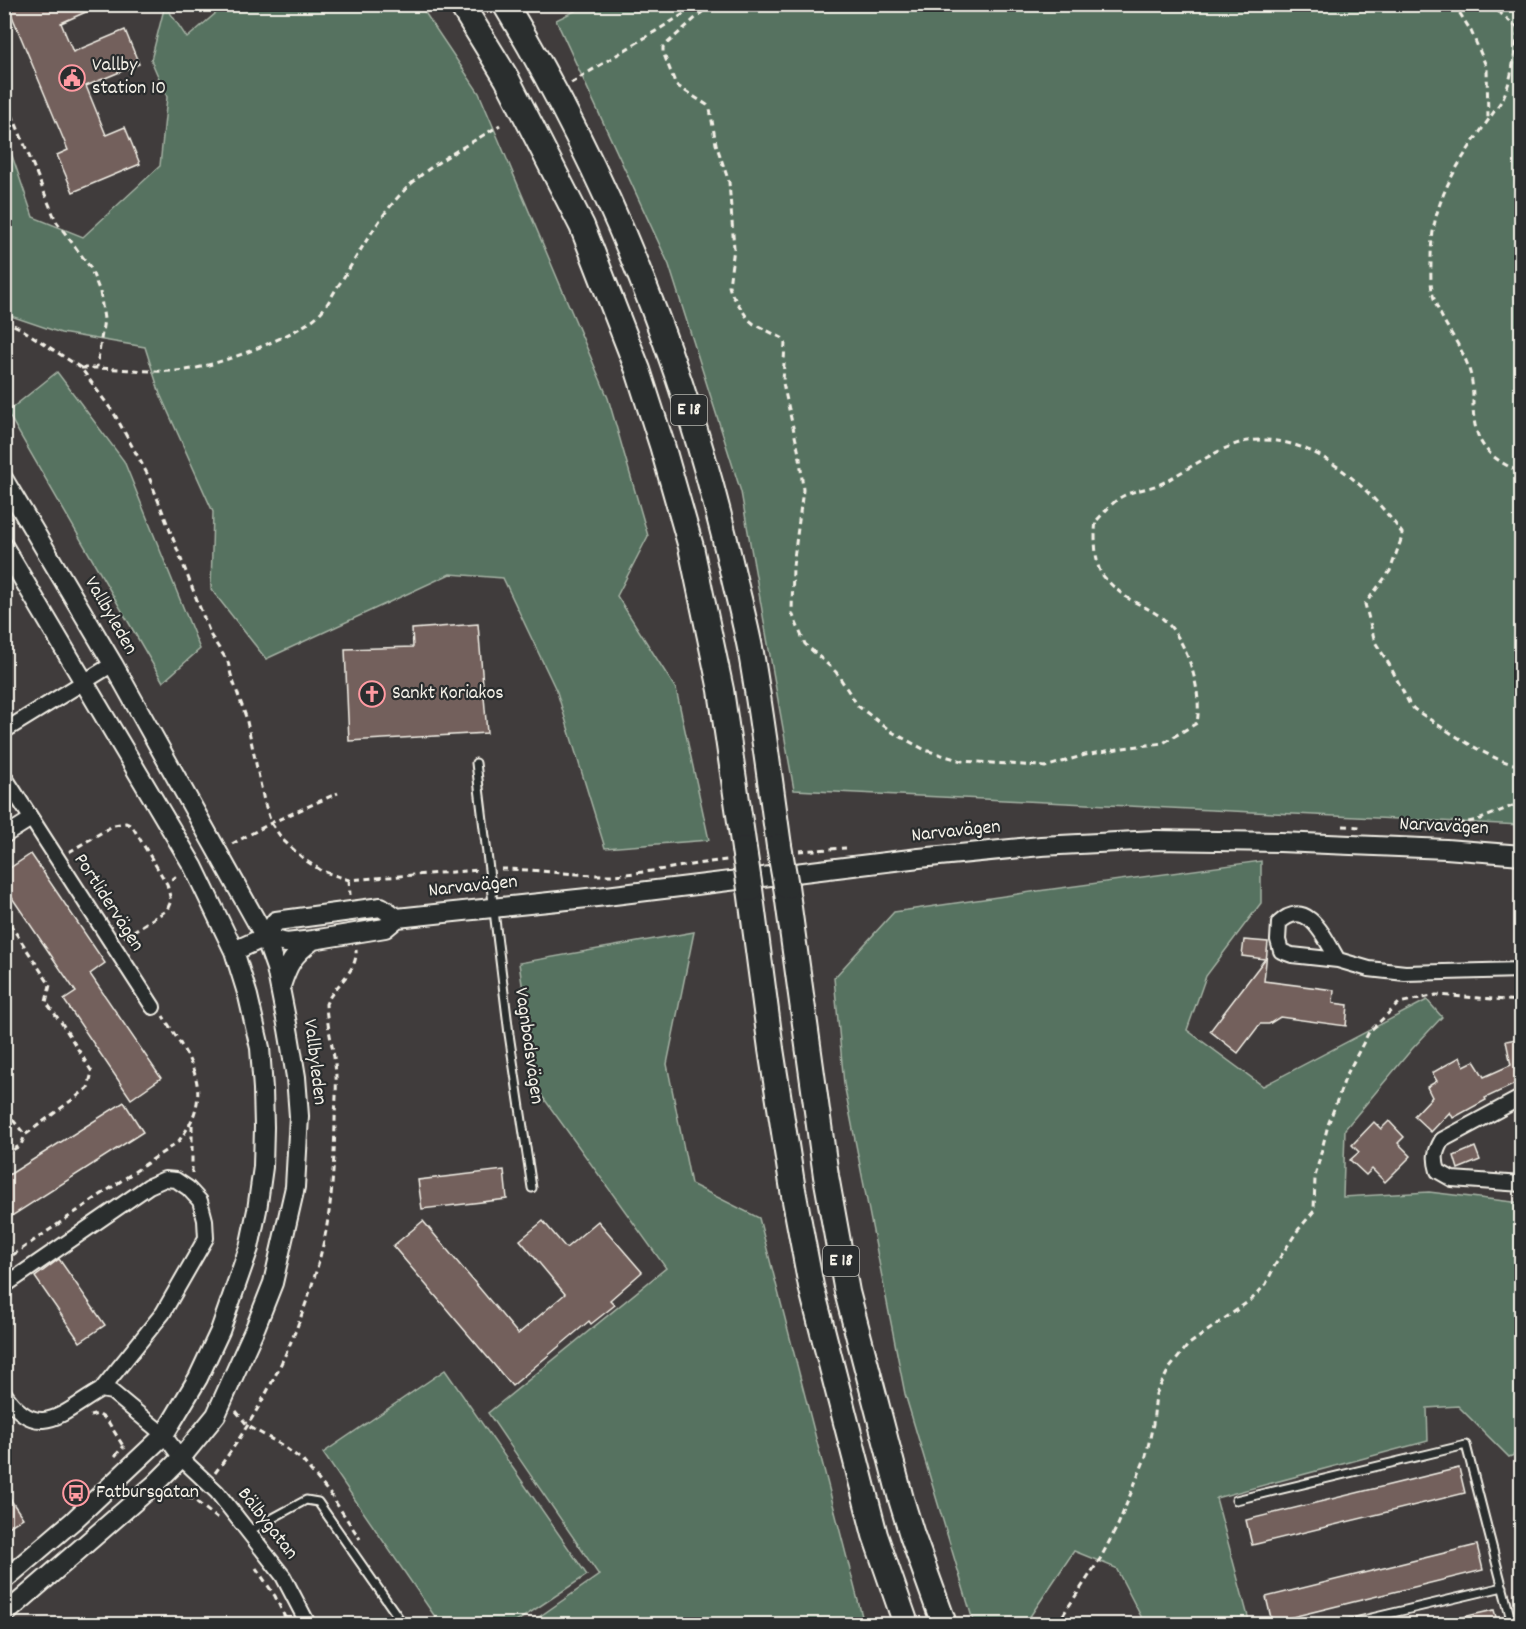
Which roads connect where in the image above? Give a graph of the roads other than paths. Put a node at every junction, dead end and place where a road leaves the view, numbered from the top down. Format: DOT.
graph roads {
  1 [pos="461,4"];
  2 [pos="505,4"];
  3 [pos="4,480"];
  4 [pos="4,547"];
  5 [pos="112,664"];
  6 [pos="83,682"];
  7 [pos="4,731"];
  8 [pos="476,763"];
  9 [pos="4,776"];
  10 [pos="31,819"];
  11 [pos="4,836"];
  12 [pos="1521,855"];
  13 [pos="493,908"];
  14 [pos="397,918"];
  15 [pos="265,937"];
  16 [pos="313,940"];
  17 [pos="234,951"];
  18 [pos="1338,960"];
  19 [pos="1521,970"];
  20 [pos="280,987"];
  21 [pos="153,1007"];
  22 [pos="1521,1097"];
  23 [pos="1521,1184"];
  24 [pos="532,1188"];
  25 [pos="4,1286"];
  26 [pos="102,1390"];
  27 [pos="4,1393"];
  28 [pos="164,1435"];
  29 [pos="181,1458"];
  30 [pos="1236,1500"];
  31 [pos="249,1531"];
  32 [pos="4,1580"];
  33 [pos="1503,1587"];
  34 [pos="4,1615"];
  35 [pos="308,1624"];
  36 [pos="403,1624"];
  37 [pos="906,1624"];
  38 [pos="944,1624"];
  39 [pos="1346,1624"];
  40 [pos="1512,1624"];
  1 -- 37 [label="highway, E 18, bridge"];
  2 -- 38 [label="highway, E 18, bridge"];
  3 -- 5 [label="main road, Vallbyleden"];
  4 -- 6 [label="main road"];
  5 -- 6 [label="street"];
  5 -- 15 [label="main road, Vallbyleden"];
  6 -- 7 [label="street"];
  6 -- 17 [label="main road"];
  8 -- 13 [label="lane, Vagnbodsvägen"];
  9 -- 10 [label="street, Portlidervägen"];
  10 -- 11 [label="street"];
  10 -- 21 [label="street, Portlidervägen"];
  12 -- 13 [label="main road, Narvavägen"];
  13 -- 14 [label="main road, Narvavägen"];
  13 -- 24 [label="lane, Vagnbodsvägen"];
  14 -- 15 [label="main road, Narvavägen"];
  14 -- 16 [label="main road, Narvavägen"];
  15 -- 16 [label="main road, Narvavägen"];
  15 -- 17 [label="main road, Narvavägen"];
  15 -- 20 [label="main road, Vallbyleden"];
  16 -- 20 [label="main road"];
  17 -- 28 [label="main road"];
  18 -- 18 [label="street"];
  18 -- 19 [label="street"];
  20 -- 29 [label="main road, Vallbyleden"];
  22 -- 23 [label="street"];
  25 -- 26 [label="street"];
  26 -- 27 [label="street"];
  26 -- 28 [label="street"];
  28 -- 29 [label="street"];
  28 -- 32 [label="main road"];
  29 -- 31 [label="street, Bälbygatan"];
  29 -- 34 [label="main road, Vallbyleden"];
  30 -- 33 [label="lane"];
  31 -- 35 [label="street, Bälbygatan"];
  31 -- 36 [label="lane"];
  33 -- 39 [label="lane"];
  33 -- 40 [label="lane"];
}
